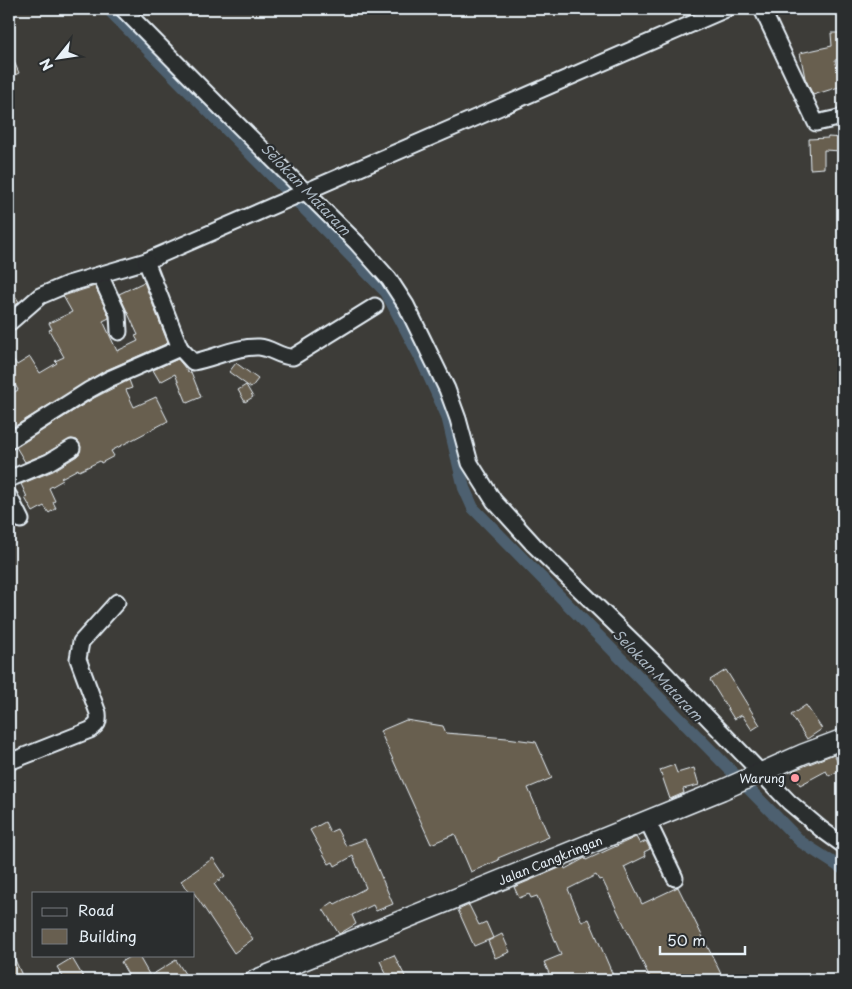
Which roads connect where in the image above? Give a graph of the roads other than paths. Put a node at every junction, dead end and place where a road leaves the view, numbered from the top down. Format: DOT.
graph roads {
  1 [pos="123,9"];
  2 [pos="726,9"];
  3 [pos="762,9"];
  4 [pos="843,117"];
  5 [pos="301,194"];
  6 [pos="146,261"];
  7 [pos="100,275"];
  8 [pos="376,306"];
  9 [pos="9,323"];
  10 [pos="119,332"];
  11 [pos="180,348"];
  12 [pos="9,441"];
  13 [pos="72,448"];
  14 [pos="9,479"];
  15 [pos="9,496"];
  16 [pos="21,520"];
  17 [pos="117,602"];
  18 [pos="843,739"];
  19 [pos="9,762"];
  20 [pos="757,773"];
  21 [pos="647,820"];
  22 [pos="843,845"];
  23 [pos="675,878"];
  24 [pos="255,980"];
  1 -- 5 [label="street"];
  2 -- 5 [label="street"];
  3 -- 4 [label="street"];
  5 -- 6 [label="street"];
  5 -- 20 [label="street"];
  6 -- 7 [label="street"];
  6 -- 11 [label="street"];
  7 -- 9 [label="street"];
  7 -- 10 [label="street"];
  8 -- 11 [label="street"];
  11 -- 12 [label="street"];
  13 -- 14 [label="street"];
  15 -- 16 [label="street"];
  17 -- 19 [label="street"];
  18 -- 20 [label="main road, Jalan Cangkringan"];
  20 -- 21 [label="main road, Jalan Cangkringan"];
  20 -- 22 [label="street"];
  21 -- 23 [label="street"];
  21 -- 24 [label="main road, Jalan Cangkringan"];
}
